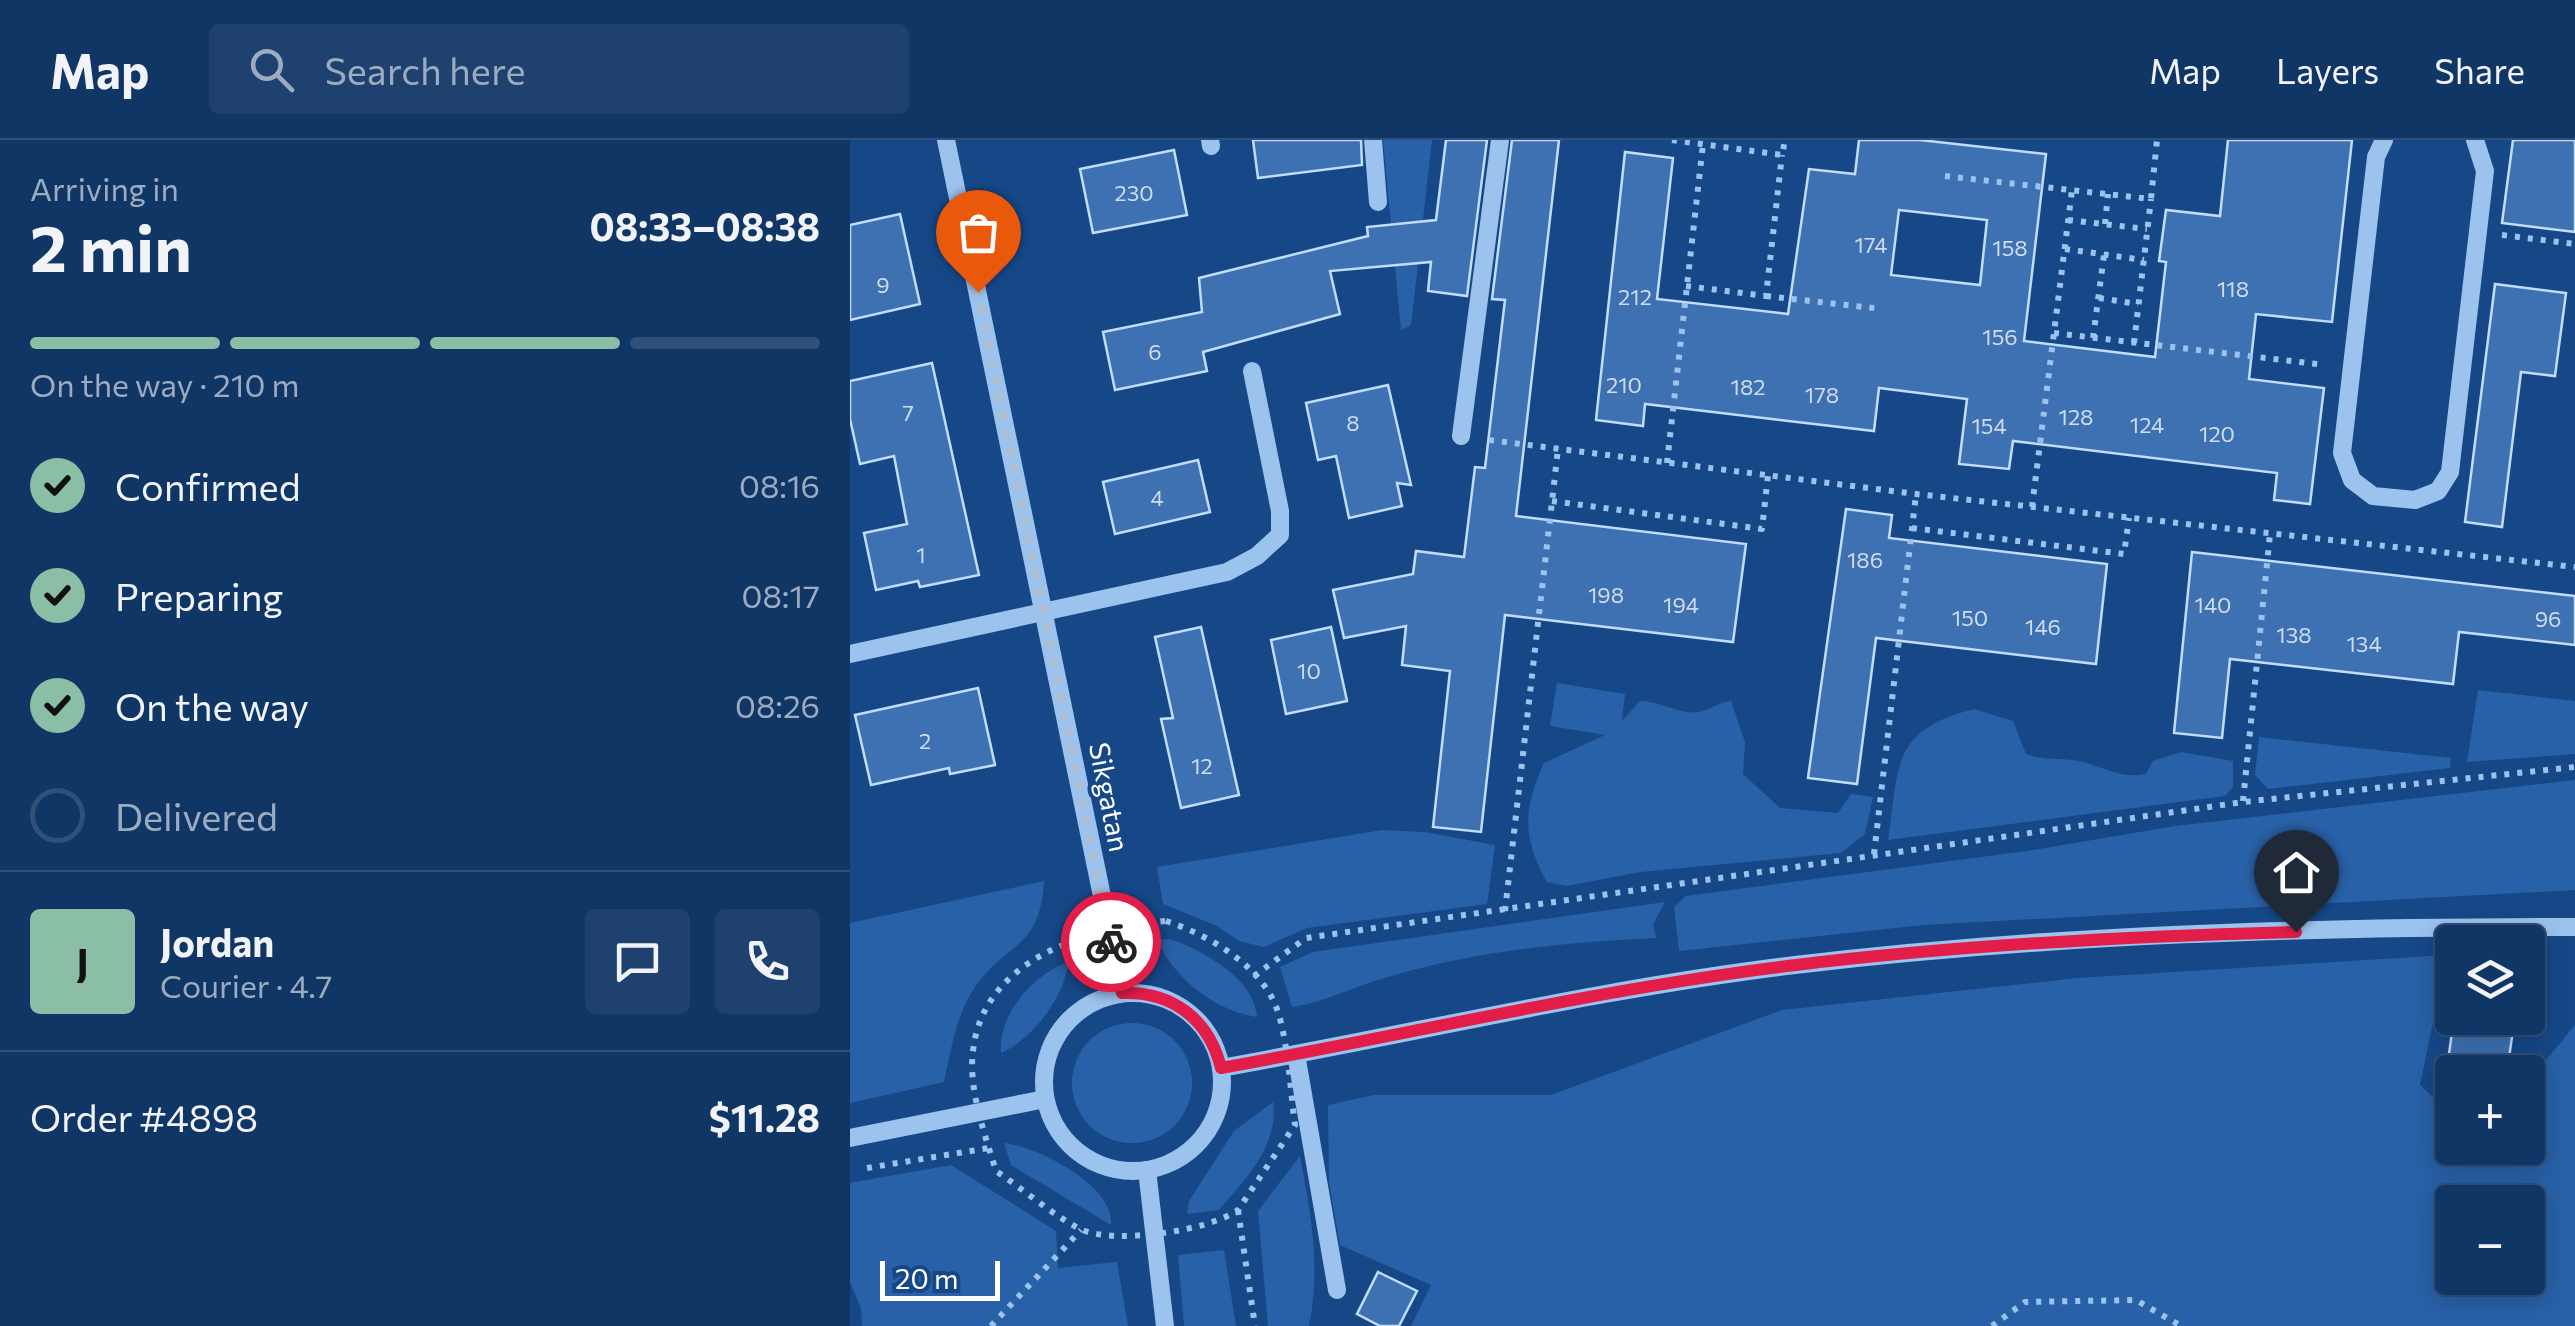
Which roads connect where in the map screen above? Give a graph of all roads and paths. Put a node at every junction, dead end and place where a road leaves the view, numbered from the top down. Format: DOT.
graph roads {
  1 [pos="946,140"];
  2 [pos="1372,140"];
  3 [pos="1500,140"];
  4 [pos="1672,140"];
  5 [pos="1784,140"];
  6 [pos="2157,140"];
  7 [pos="2384,140"];
  8 [pos="2475,140"];
  9 [pos="1703,144"];
  10 [pos="1782,155"];
  11 [pos="1945,176"];
  12 [pos="2072,190"];
  13 [pos="2108,194"];
  14 [pos="2151,199"];
  15 [pos="1378,202"];
  16 [pos="2068,220"];
  17 [pos="2105,224"];
  18 [pos="2147,229"];
  19 [pos="2478,233"];
  20 [pos="2575,244"];
  21 [pos="2064,249"];
  22 [pos="2104,254"];
  23 [pos="2144,260"];
  24 [pos="1686,286"];
  25 [pos="1766,296"];
  26 [pos="2099,298"];
  27 [pos="2138,304"];
  28 [pos="1882,310"];
  29 [pos="2054,333"];
  30 [pos="2094,338"];
  31 [pos="2134,343"];
  32 [pos="2351,368"];
  33 [pos="1252,371"];
  34 [pos="1461,436"];
  35 [pos="1558,449"];
  36 [pos="1666,462"];
  37 [pos="1768,476"];
  38 [pos="1916,494"];
  39 [pos="1552,501"];
  40 [pos="2032,507"];
  41 [pos="2129,518"];
  42 [pos="1912,528"];
  43 [pos="2270,534"];
  44 [pos="2575,566"];
  45 [pos="1045,612"];
  46 [pos="850,654"];
  47 [pos="2575,766"];
  48 [pos="2242,802"];
  49 [pos="1874,854"];
  50 [pos="1504,911"];
  51 [pos="2575,926"];
  52 [pos="1108,931"];
  53 [pos="1254,976"];
  54 [pos="1122,993"];
  55 [pos="1296,1054"];
  56 [pos="1221,1068"];
  57 [pos="1045,1099"];
  58 [pos="981,1111"];
  59 [pos="850,1138"];
  60 [pos="990,1148"];
  61 [pos="850,1170"];
  62 [pos="1147,1170"];
  63 [pos="1081,1230"];
  64 [pos="1156,1232"];
  65 [pos="1337,1290"];
  66 [pos="991,1326"];
  67 [pos="1165,1326"];
  68 [pos="1254,1326"];
  69 [pos="1992,1326"];
  70 [pos="2181,1326"];
  1 -- 45 [label="street, Sikgatan"];
  2 -- 15 [label="street"];
  3 -- 34 [label="street"];
  4 -- 9 [label="path"];
  5 -- 10 [label="path"];
  6 -- 14 [label="path"];
  7 -- 32 [label="street"];
  8 -- 19 [label="street"];
  9 -- 10 [label="path"];
  9 -- 24 [label="path"];
  10 -- 25 [label="path"];
  11 -- 12 [label="path"];
  12 -- 13 [label="path"];
  12 -- 16 [label="path"];
  13 -- 14 [label="path"];
  13 -- 17 [label="path"];
  14 -- 18 [label="path"];
  16 -- 17 [label="path"];
  16 -- 21 [label="path"];
  17 -- 18 [label="path"];
  18 -- 23 [label="path"];
  19 -- 20 [label="path"];
  19 -- 32 [label="street"];
  21 -- 22 [label="path"];
  21 -- 29 [label="path"];
  22 -- 23 [label="path"];
  22 -- 26 [label="path"];
  23 -- 27 [label="path"];
  24 -- 25 [label="path"];
  24 -- 36 [label="path"];
  25 -- 28 [label="path"];
  26 -- 27 [label="path"];
  26 -- 30 [label="path"];
  27 -- 31 [label="path"];
  29 -- 30 [label="path"];
  29 -- 40 [label="path"];
  30 -- 31 [label="path"];
  31 -- 32 [label="path"];
  33 -- 45 [label="street"];
  34 -- 35 [label="path"];
  35 -- 36 [label="path"];
  35 -- 39 [label="path"];
  36 -- 37 [label="path"];
  37 -- 38 [label="path"];
  37 -- 39 [label="path"];
  38 -- 40 [label="path"];
  38 -- 42 [label="path"];
  39 -- 50 [label="path"];
  40 -- 41 [label="path"];
  41 -- 42 [label="path"];
  41 -- 43 [label="path"];
  42 -- 49 [label="path"];
  43 -- 44 [label="path"];
  43 -- 48 [label="path"];
  45 -- 46 [label="street"];
  45 -- 52 [label="street, Sikgatan"];
  47 -- 48 [label="path"];
  48 -- 49 [label="path"];
  49 -- 50 [label="path"];
  50 -- 53 [label="path"];
  51 -- 55 [label="street"];
  52 -- 54 [label="street, Sikgatan"];
  52 -- 58 [label="path"];
  54 -- 56 [label="street"];
  54 -- 57 [label="street"];
  55 -- 56 [label="street"];
  55 -- 65 [label="street"];
  56 -- 62 [label="street"];
  57 -- 58 [label="street"];
  57 -- 62 [label="street"];
  58 -- 59 [label="street"];
  58 -- 60 [label="path"];
  60 -- 61 [label="path"];
  60 -- 63 [label="path"];
  62 -- 64 [label="street"];
  63 -- 64 [label="path"];
  63 -- 66 [label="path"];
  64 -- 67 [label="street"];
  64 -- 68 [label="path"];
  69 -- 70 [label="path"];
}
